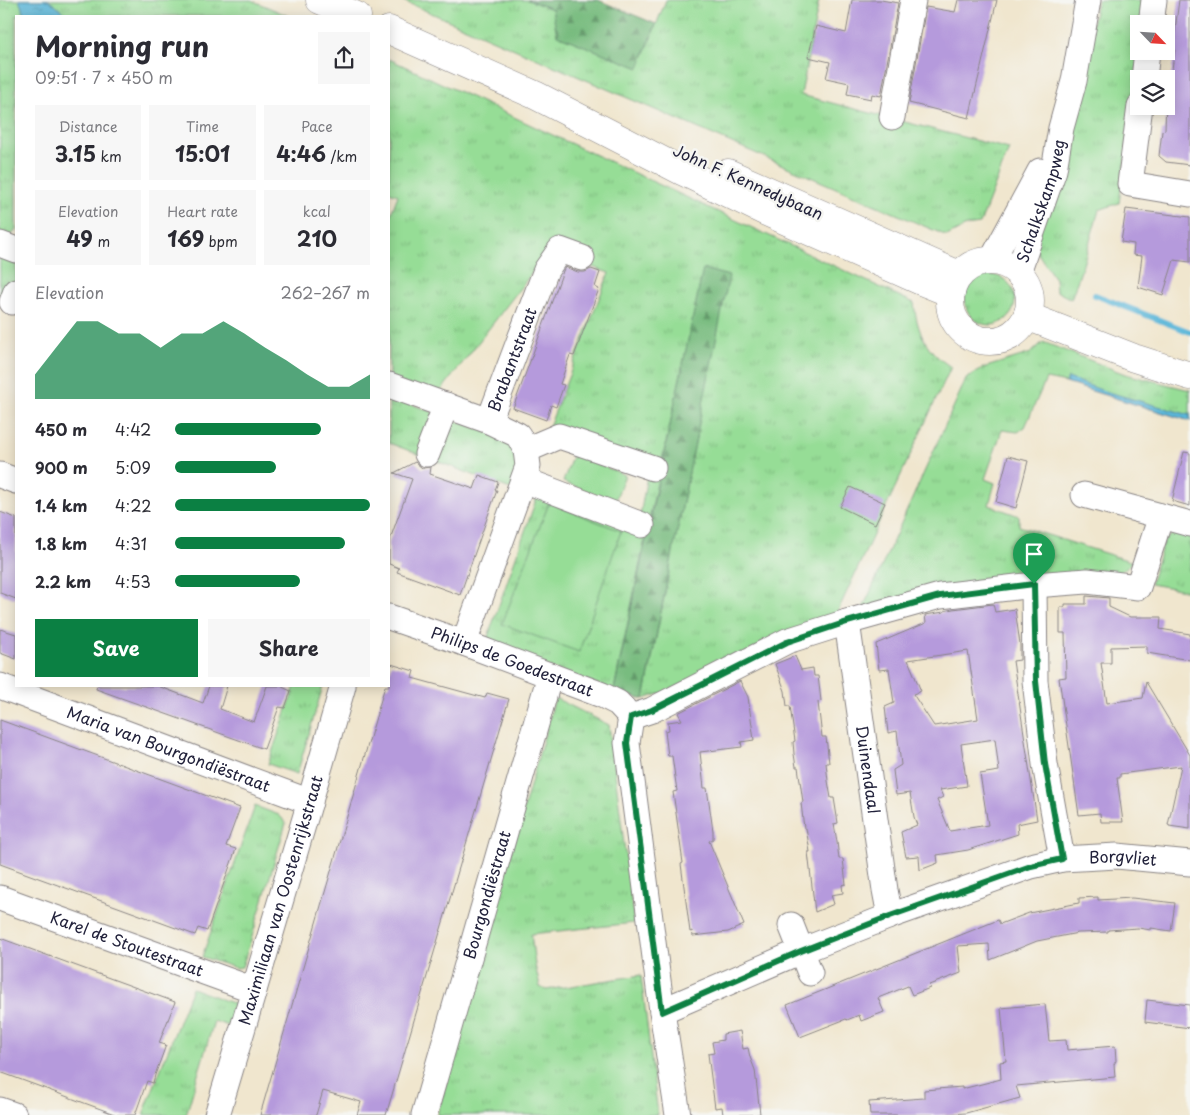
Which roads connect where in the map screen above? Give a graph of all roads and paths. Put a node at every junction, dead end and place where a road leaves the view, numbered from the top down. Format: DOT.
graph roads {
  1 [pos="320,0"];
  2 [pos="913,0"];
  3 [pos="1088,0"];
  4 [pos="1154,0"];
  5 [pos="355,15"];
  6 [pos="1152,15"];
  7 [pos="390,30"];
  8 [pos="1139,115"];
  9 [pos="892,117"];
  10 [pos="1062,128"];
  11 [pos="1190,194"];
  12 [pos="0,244"];
  13 [pos="15,250"];
  14 [pos="582,258"];
  15 [pos="992,260"];
  16 [pos="1018,272"];
  17 [pos="955,284"];
  18 [pos="1027,316"];
  19 [pos="1190,376"];
  20 [pos="390,385"];
  21 [pos="446,405"];
  22 [pos="489,421"];
  23 [pos="526,450"];
  24 [pos="426,454"];
  25 [pos="653,468"];
  26 [pos="0,475"];
  27 [pos="524,480"];
  28 [pos="15,481"];
  29 [pos="1084,495"];
  30 [pos="1161,516"];
  31 [pos="1190,524"];
  32 [pos="642,525"];
  33 [pos="1034,584"];
  34 [pos="390,617"];
  35 [pos="847,622"];
  36 [pos="464,643"];
  37 [pos="550,675"];
  38 [pos="0,686"];
  39 [pos="343,687"];
  40 [pos="631,717"];
  41 [pos="310,802"];
  42 [pos="1190,863"];
  43 [pos="1057,866"];
  44 [pos="0,898"];
  45 [pos="896,921"];
  46 [pos="790,925"];
  47 [pos="806,962"];
  48 [pos="254,990"];
  49 [pos="662,1012"];
  50 [pos="0,1110"];
  51 [pos="14,1115"];
  52 [pos="217,1115"];
  53 [pos="424,1115"];
  54 [pos="678,1115"];
  1 -- 5 [label="main road"];
  2 -- 9 [label="street"];
  3 -- 10 [label="street, Schalkskampweg"];
  4 -- 6 [label="street"];
  7 -- 17 [label="main road, John F. Kennedybaan"];
  8 -- 11 [label="street"];
  10 -- 15 [label="street, Schalkskampweg"];
  10 -- 16 [label="street, Schalkskampweg"];
  12 -- 13 [label="street"];
  14 -- 22 [label="street, Brabantstraat"];
  15 -- 16 [label="main road"];
  15 -- 17 [label="main road"];
  16 -- 18 [label="main road"];
  17 -- 18 [label="main road"];
  18 -- 19 [label="main road"];
  20 -- 21 [label="street, Brabantstraat"];
  21 -- 22 [label="street, Brabantstraat"];
  21 -- 24 [label="street"];
  22 -- 23 [label="street"];
  23 -- 25 [label="street"];
  23 -- 27 [label="street"];
  26 -- 28 [label="street"];
  27 -- 32 [label="street"];
  27 -- 36 [label="street"];
  29 -- 30 [label="street"];
  30 -- 31 [label="street"];
  30 -- 33 [label="street"];
  33 -- 35 [label="street"];
  33 -- 43 [label="street"];
  34 -- 36 [label="street, Philips de Goedestraat"];
  35 -- 40 [label="street"];
  35 -- 45 [label="street, Duinendaal"];
  36 -- 37 [label="street, Philips de Goedestraat"];
  37 -- 40 [label="street, Philips de Goedestraat"];
  37 -- 53 [label="street, Bourgondiëstraat"];
  38 -- 41 [label="street, Maria van Bourgondiëstraat"];
  39 -- 41 [label="street, Maximiliaan van Oostenrijkstraat"];
  40 -- 49 [label="street"];
  41 -- 48 [label="street, Maximiliaan van Oostenrijkstraat"];
  42 -- 43 [label="street, Borgvliet"];
  43 -- 45 [label="street, Borgvliet"];
  44 -- 48 [label="street, Karel de Stoutestraat"];
  45 -- 47 [label="street, Borgvliet"];
  46 -- 47 [label="street"];
  47 -- 49 [label="street, Borgvliet"];
  48 -- 52 [label="street, Maximiliaan van Oostenrijkstraat"];
  49 -- 54 [label="street"];
  50 -- 51 [label="street"];
}
